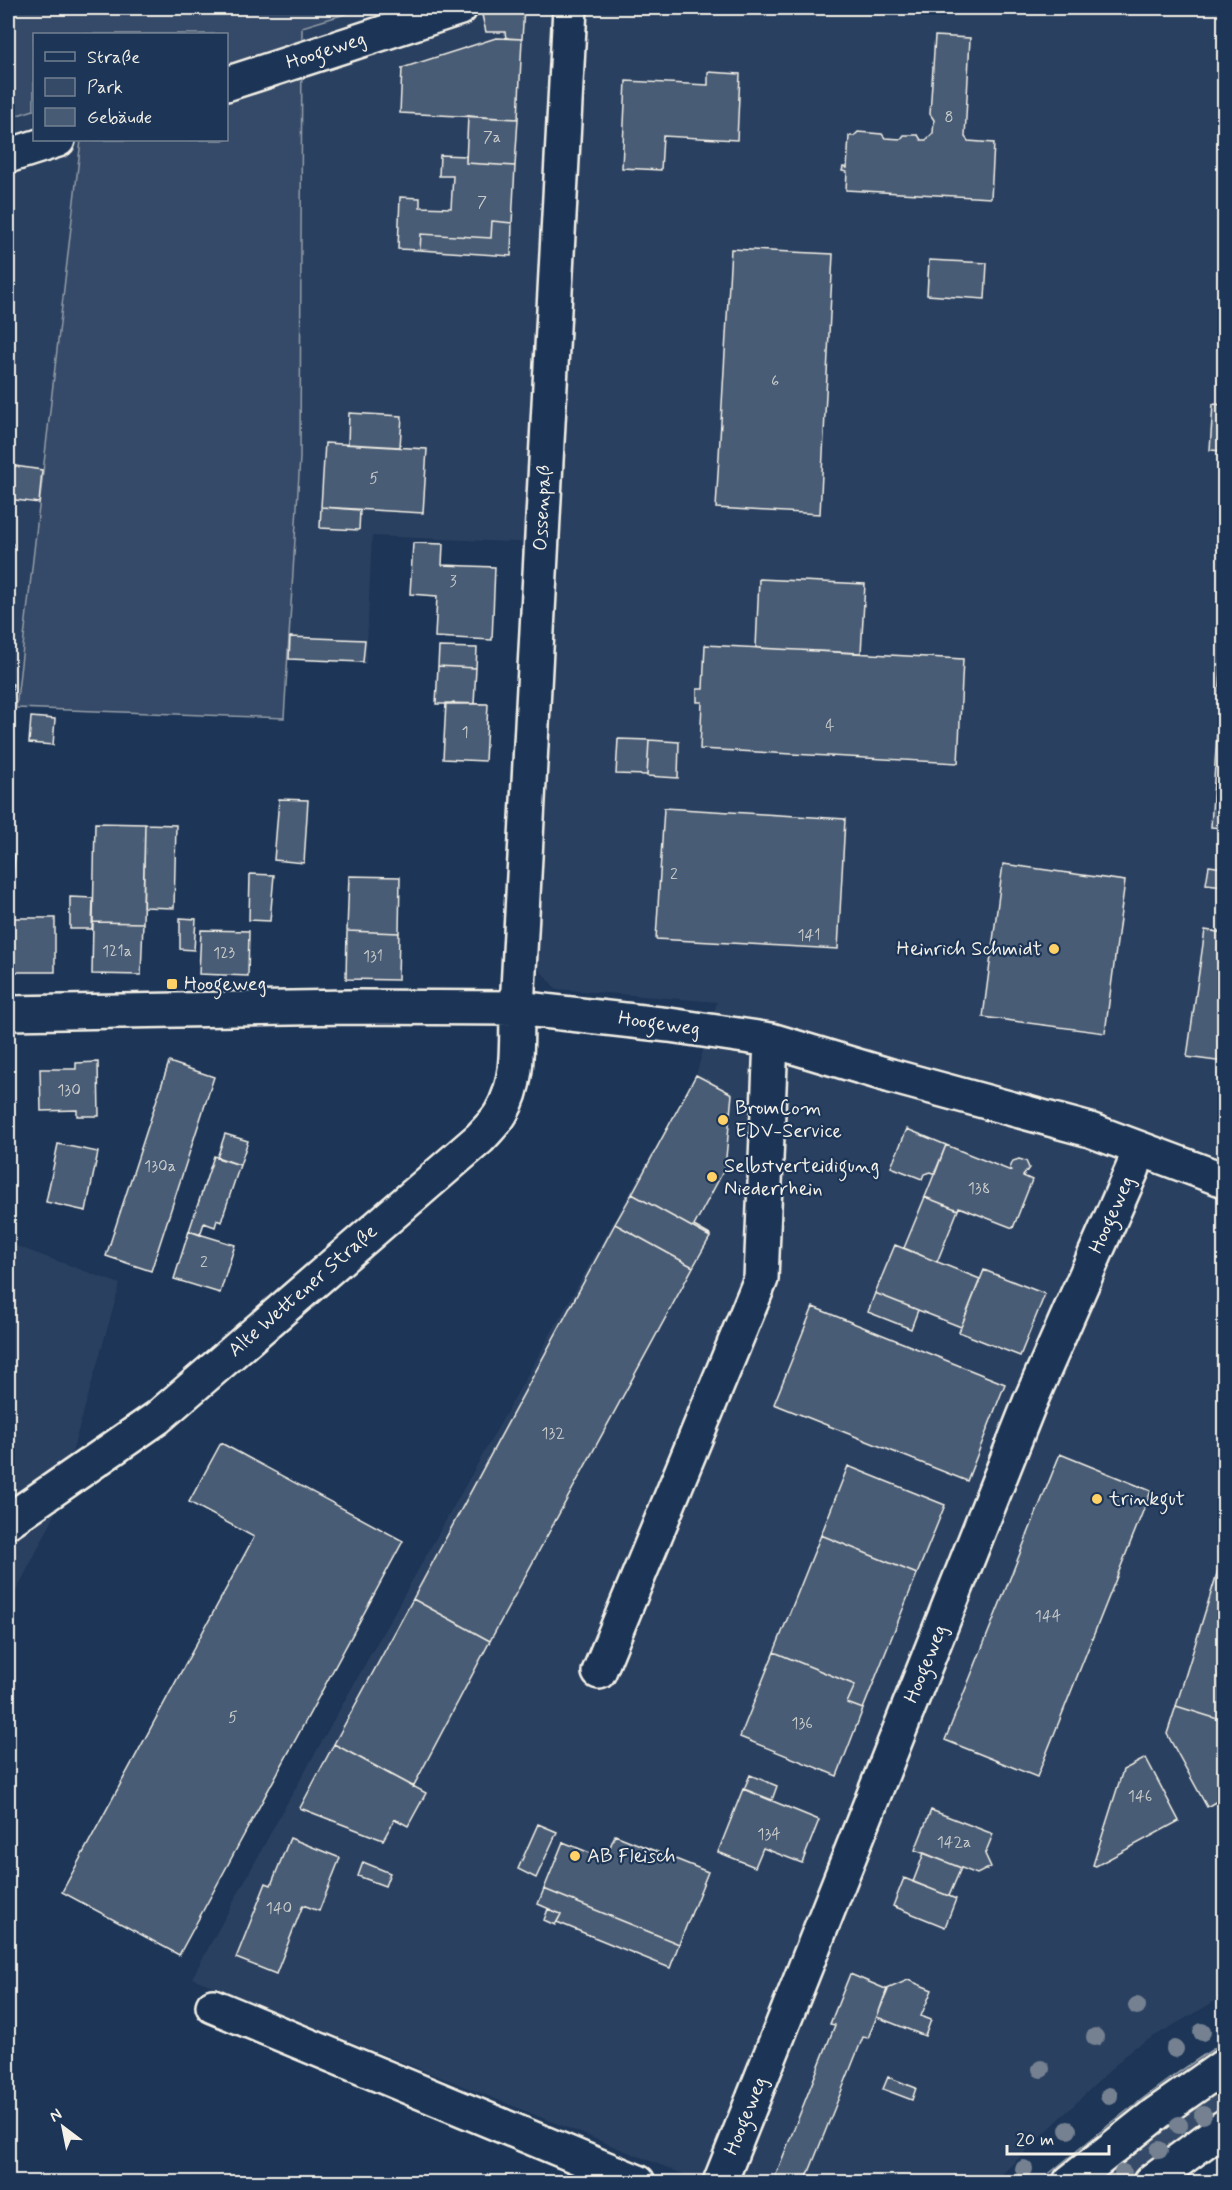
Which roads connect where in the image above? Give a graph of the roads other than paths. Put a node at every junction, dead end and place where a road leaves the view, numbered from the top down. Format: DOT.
graph roads {
  1 [pos="459,8"];
  2 [pos="570,8"];
  3 [pos="228,83"];
  4 [pos="55,141"];
  5 [pos="8,156"];
  6 [pos="517,1008"];
  7 [pos="8,1013"];
  8 [pos="771,1040"];
  9 [pos="1138,1148"];
  10 [pos="1224,1180"];
  11 [pos="8,1521"];
  12 [pos="598,1672"];
  13 [pos="213,2006"];
  14 [pos="1224,2066"];
  15 [pos="1224,2127"];
  16 [pos="638,2182"];
  17 [pos="720,2182"];
  18 [pos="1070,2182"];
  19 [pos="1150,2182"];
  1 -- 3 [label="street, Hoogeweg"];
  2 -- 6 [label="street, Ossenpaß"];
  4 -- 5 [label="street"];
  6 -- 7 [label="street, Hoogeweg"];
  6 -- 8 [label="street, Hoogeweg"];
  6 -- 11 [label="street, Alte Wettener Straße"];
  8 -- 9 [label="street, Hoogeweg"];
  8 -- 12 [label="street"];
  9 -- 10 [label="street, Hoogeweg"];
  9 -- 17 [label="street, Hoogeweg"];
  13 -- 16 [label="street"];
  14 -- 18 [label="street"];
  15 -- 19 [label="street"];
}
